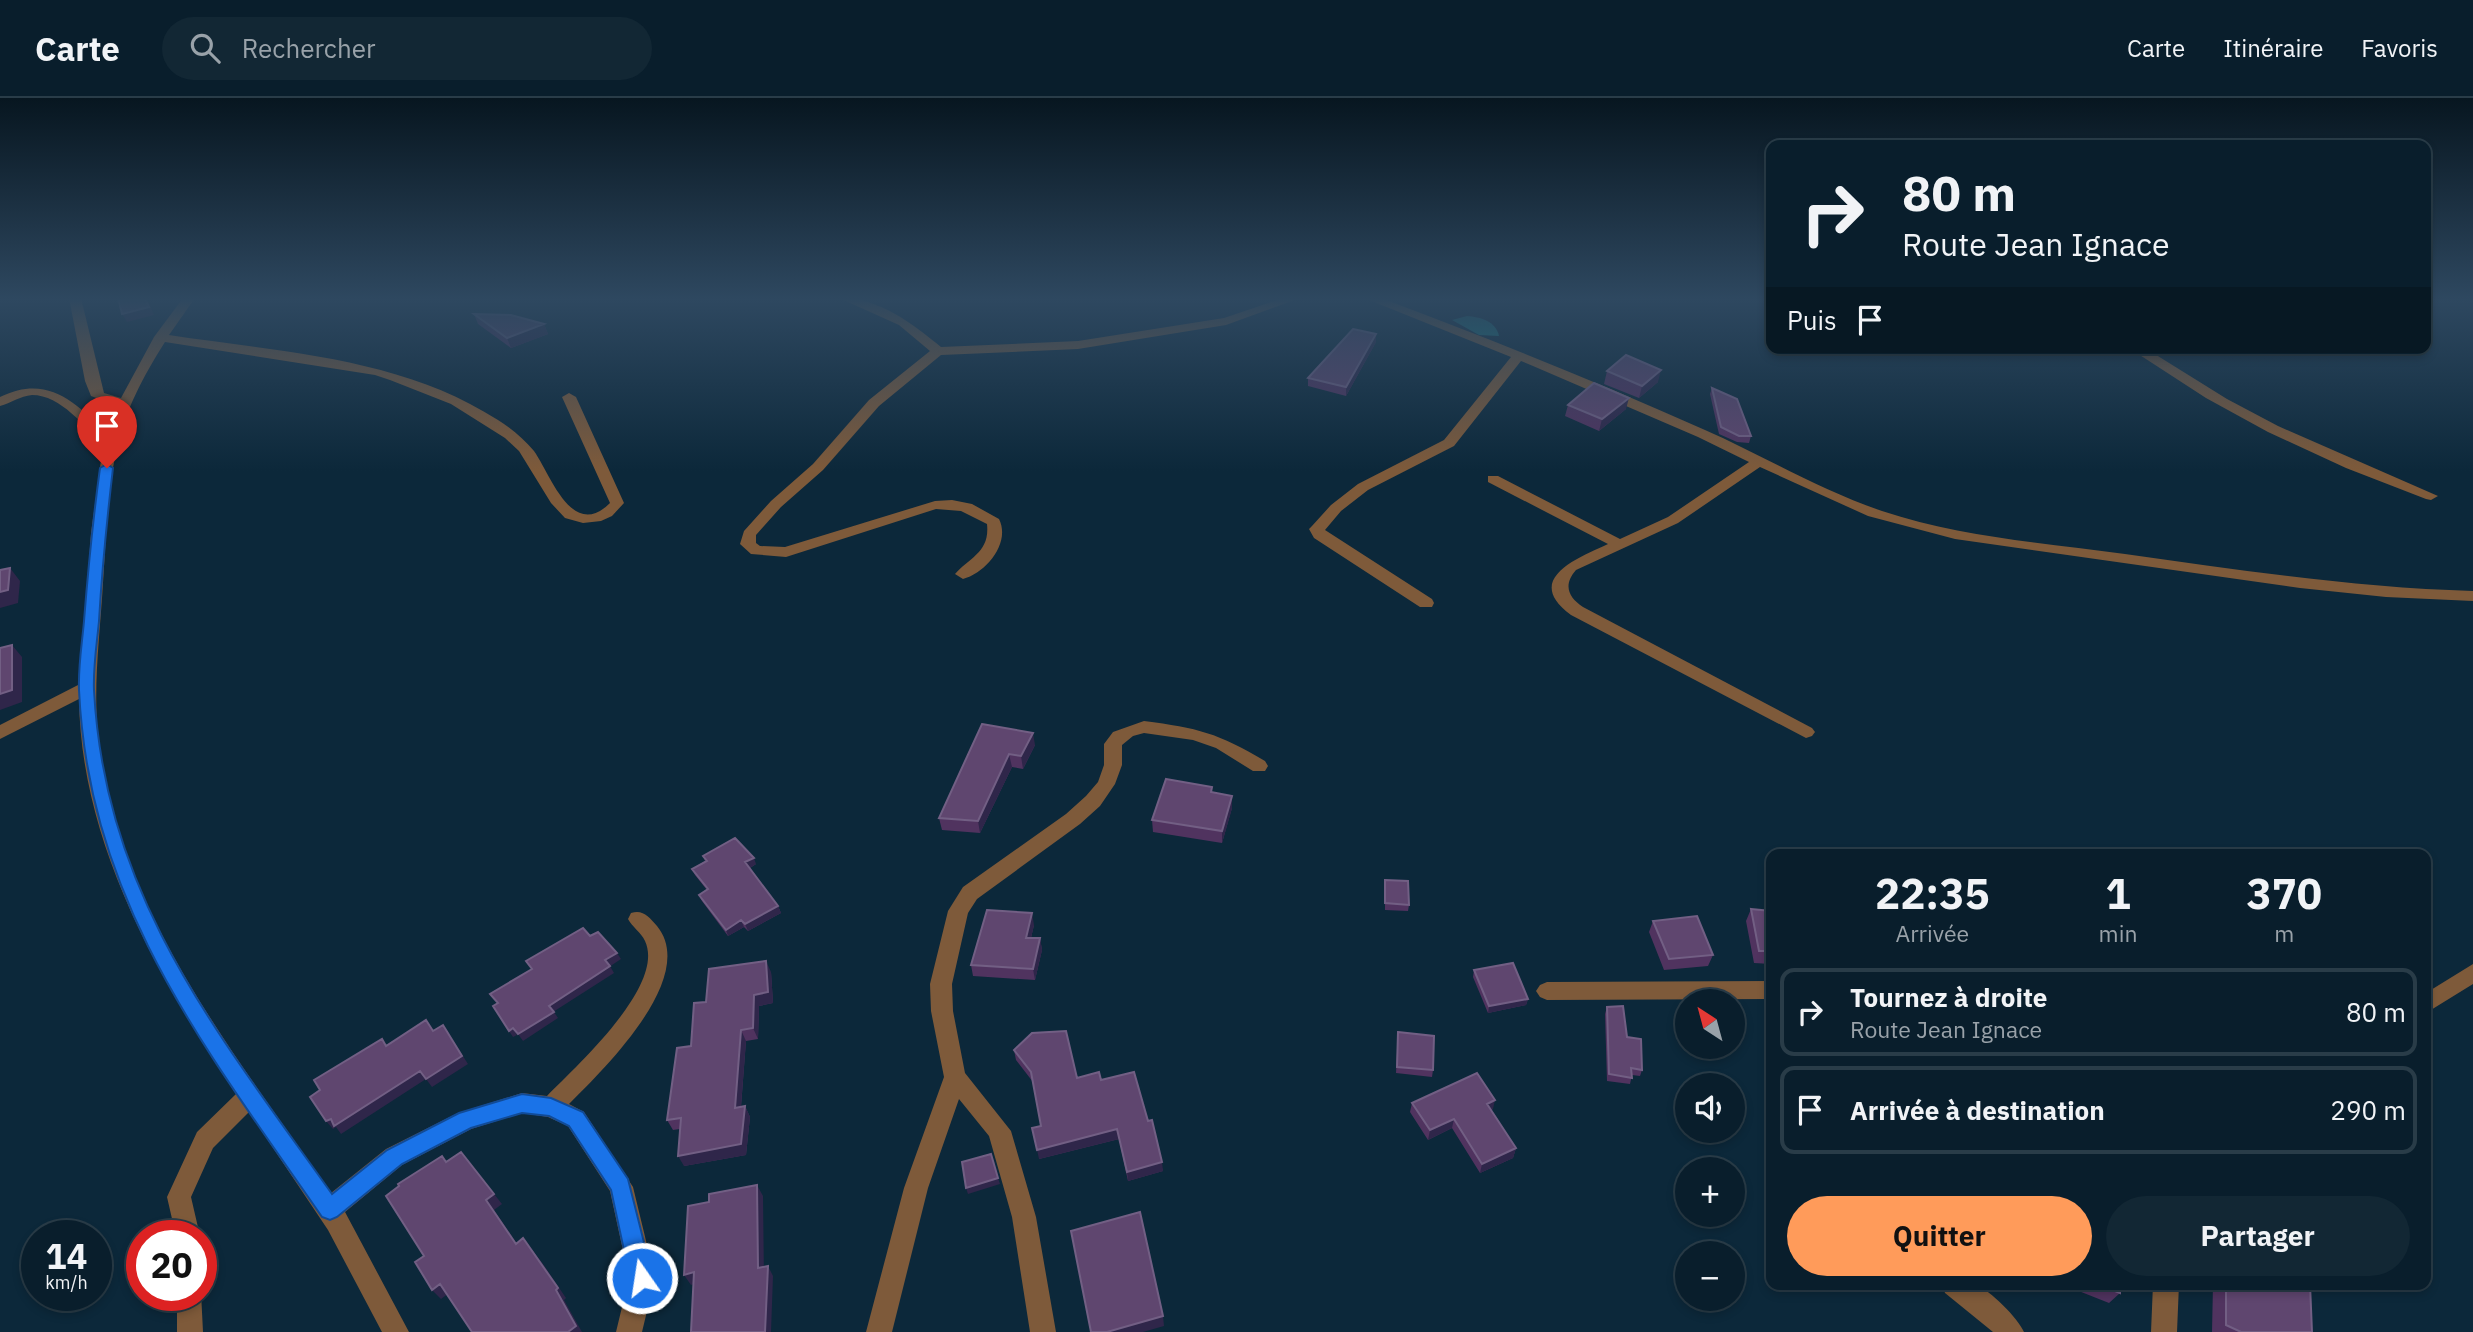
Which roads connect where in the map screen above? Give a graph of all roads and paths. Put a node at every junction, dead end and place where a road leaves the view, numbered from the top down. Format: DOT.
graph roads {
  1 [pos="1520,355"];
  2 [pos="87,356"];
  3 [pos="151,356"];
  4 [pos="279,356"];
  5 [pos="933,356"];
  6 [pos="1521,356"];
  7 [pos="2147,356"];
  8 [pos="569,397"];
  9 [pos="0,402"];
  10 [pos="126,404"];
  11 [pos="110,445"];
  12 [pos="1760,461"];
  13 [pos="1493,479"];
  14 [pos="2431,496"];
  15 [pos="1621,545"];
  16 [pos="963,574"];
  17 [pos="2473,596"];
  18 [pos="1426,603"];
  19 [pos="86,687"];
  20 [pos="0,733"];
  21 [pos="1806,733"];
  22 [pos="1259,766"];
  23 [pos="638,919"];
  24 [pos="2473,973"];
  25 [pos="1766,990"];
  26 [pos="1547,991"];
  27 [pos="2431,1001"];
  28 [pos="955,1077"];
  29 [pos="250,1096"];
  30 [pos="551,1107"];
  31 [pos="330,1210"];
  32 [pos="185,1220"];
  33 [pos="1962,1290"];
  34 [pos="2165,1290"];
  35 [pos="190,1311"];
  36 [pos="190,1332"];
  37 [pos="396,1332"];
  38 [pos="629,1332"];
  39 [pos="879,1332"];
  40 [pos="1043,1332"];
  41 [pos="2011,1332"];
  42 [pos="2164,1332"];
  1 -- 18 [label="street"];
  2 -- 10 [label="street"];
  3 -- 10 [label="street"];
  4 -- 8 [label="street"];
  5 -- 16 [label="street"];
  6 -- 12 [label="street"];
  7 -- 14 [label="street"];
  9 -- 11 [label="street"];
  10 -- 11 [label="street"];
  11 -- 19 [label="street"];
  12 -- 15 [label="street"];
  12 -- 17 [label="street"];
  13 -- 15 [label="street"];
  15 -- 21 [label="street"];
  19 -- 20 [label="street"];
  19 -- 29 [label="street"];
  22 -- 28 [label="street"];
  23 -- 30 [label="street"];
  24 -- 27 [label="street"];
  25 -- 26 [label="street"];
  28 -- 39 [label="street"];
  28 -- 40 [label="street"];
  29 -- 31 [label="street"];
  29 -- 32 [label="street"];
  30 -- 31 [label="street"];
  30 -- 38 [label="street"];
  31 -- 37 [label="street"];
  33 -- 41 [label="street"];
  34 -- 42 [label="street"];
  35 -- 36 [label="street"];
}
